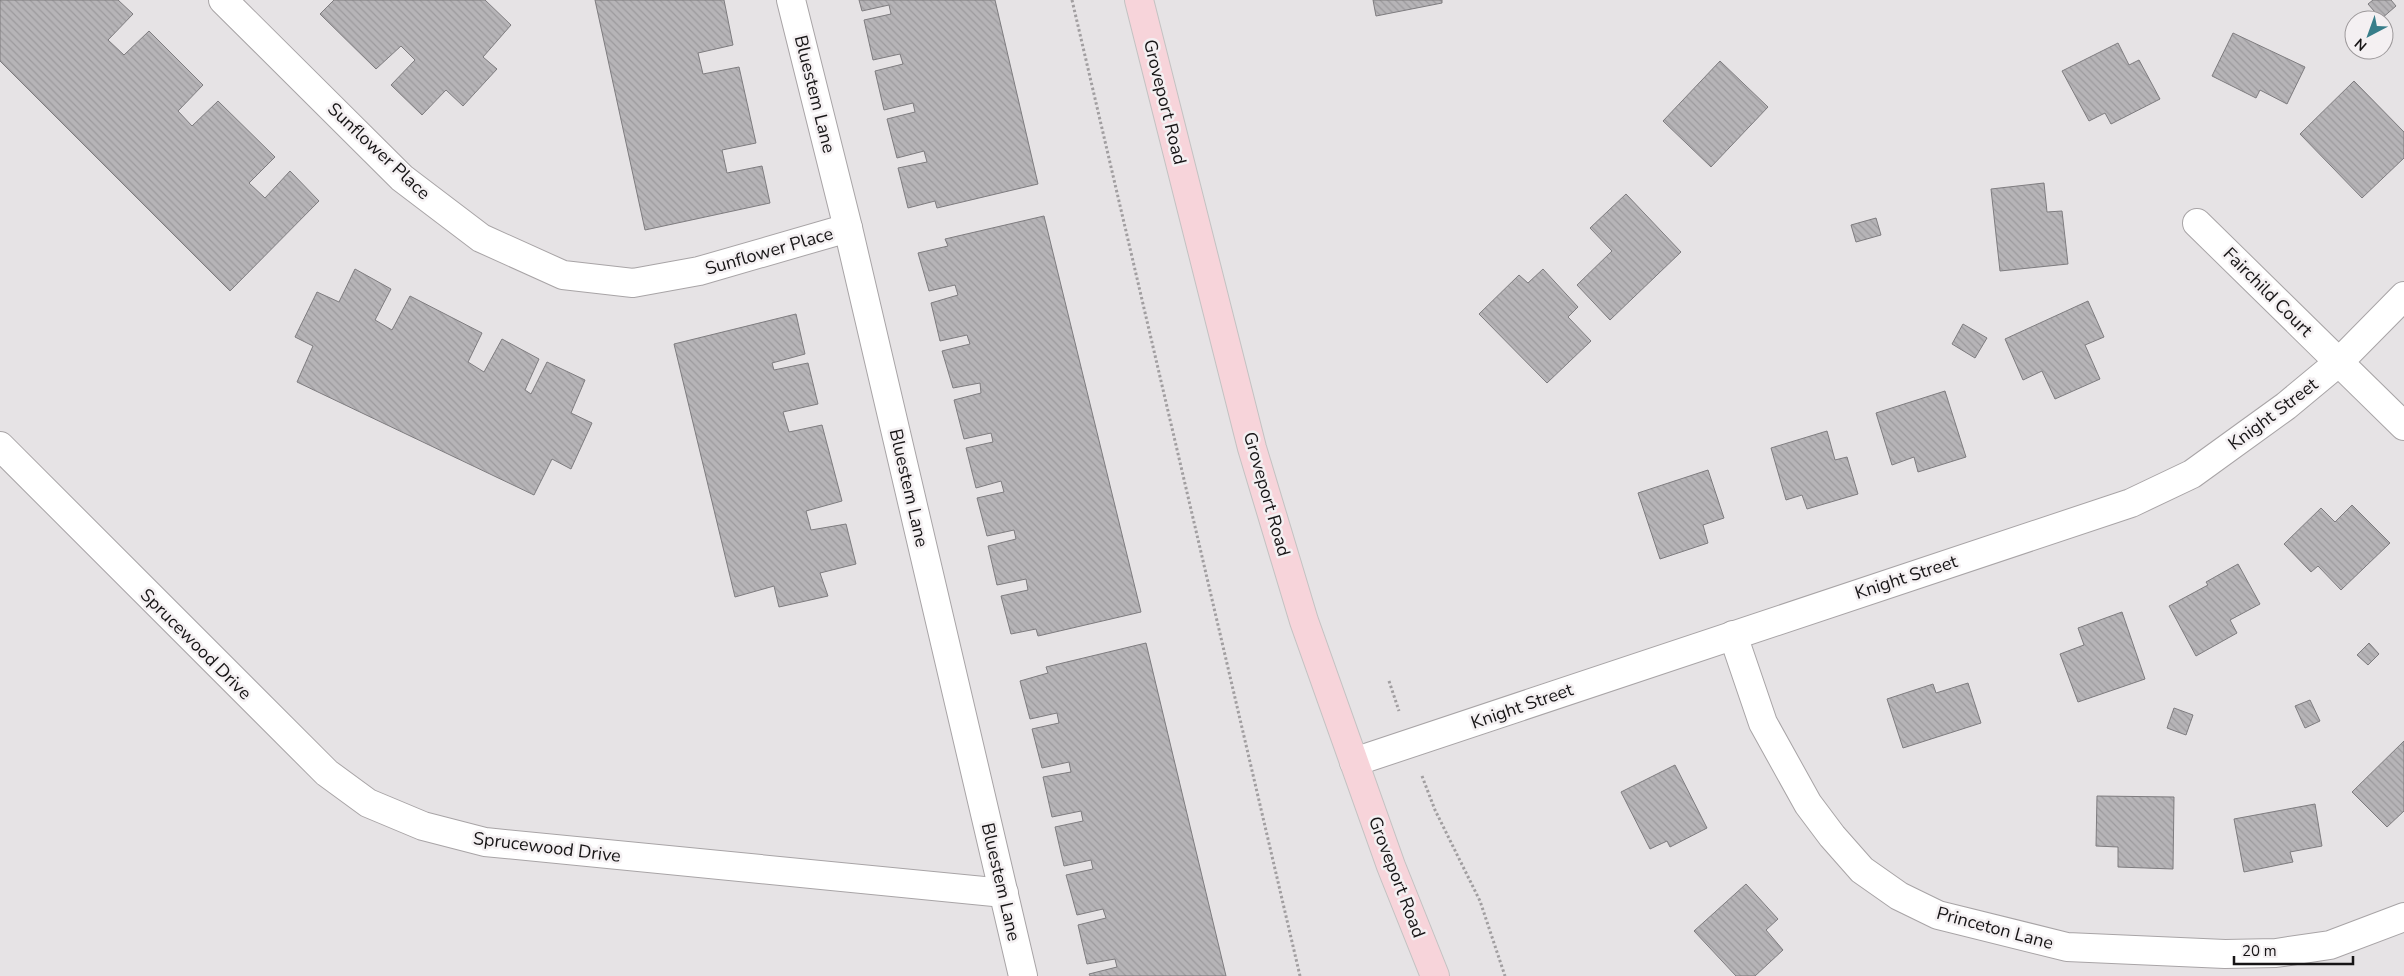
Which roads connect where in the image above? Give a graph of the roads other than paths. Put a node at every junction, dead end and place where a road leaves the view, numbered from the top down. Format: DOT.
graph roads {
  1 [pos="223,0"];
  2 [pos="791,0"];
  3 [pos="1139,0"];
  4 [pos="2197,223"];
  5 [pos="848,228"];
  6 [pos="2404,296"];
  7 [pos="2339,362"];
  8 [pos="2404,426"];
  9 [pos="0,446"];
  10 [pos="1733,635"];
  11 [pos="1354,762"];
  12 [pos="1004,893"];
  13 [pos="2404,917"];
  14 [pos="1023,976"];
  15 [pos="1435,976"];
  1 -- 5 [label="street, Sunflower Place"];
  2 -- 5 [label="street, Bluestem Lane"];
  3 -- 11 [label="main road, Groveport Road"];
  4 -- 7 [label="street, Fairchild Court"];
  5 -- 12 [label="street, Bluestem Lane"];
  6 -- 7 [label="street, Knight Street"];
  7 -- 8 [label="street, Fairchild Court"];
  7 -- 10 [label="street, Knight Street"];
  9 -- 12 [label="street, Sprucewood Drive"];
  10 -- 11 [label="street, Knight Street"];
  10 -- 13 [label="street, Princeton Lane"];
  11 -- 15 [label="main road, Groveport Road"];
  12 -- 14 [label="street, Bluestem Lane"];
}
